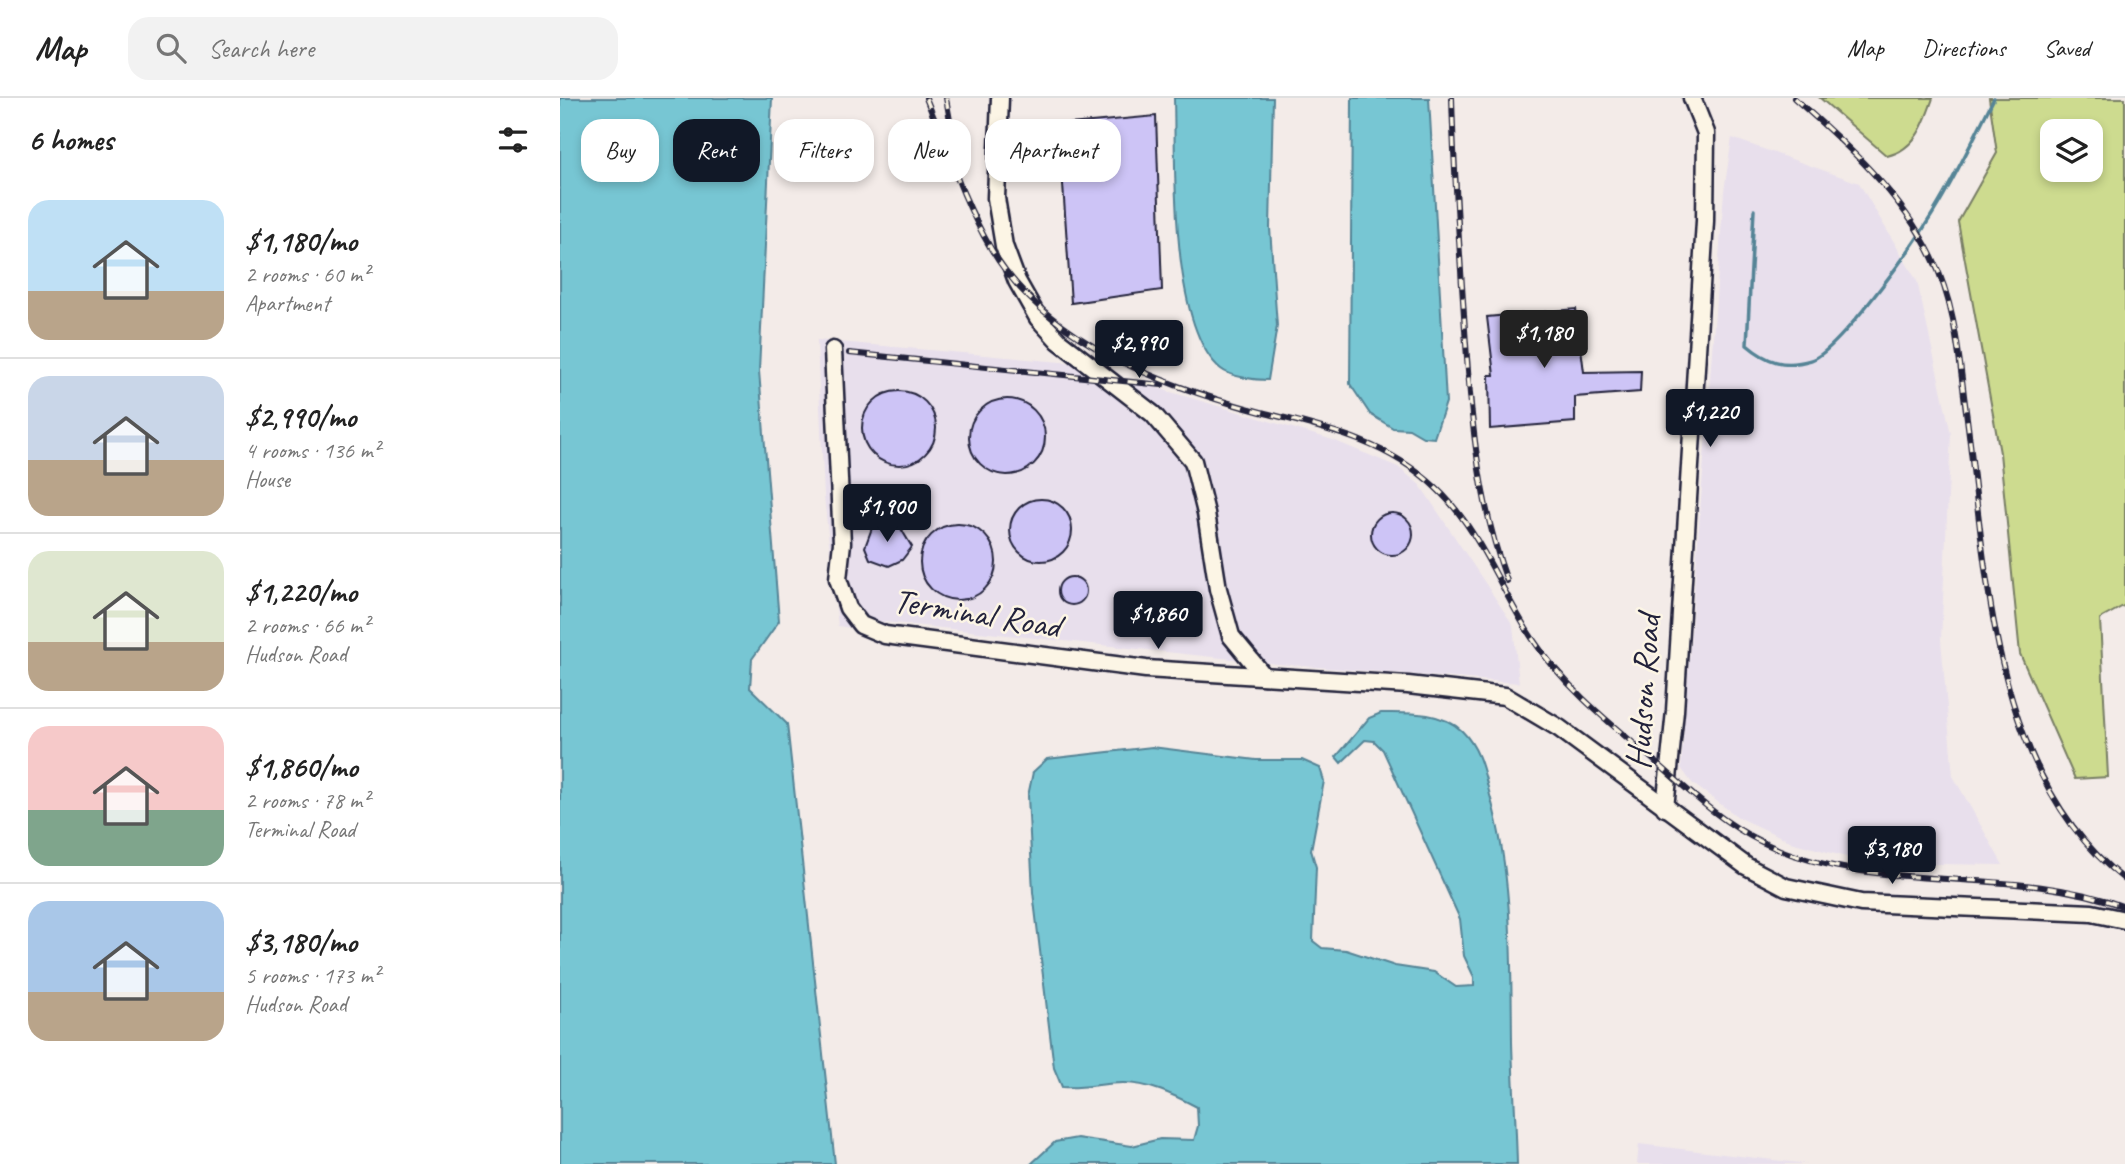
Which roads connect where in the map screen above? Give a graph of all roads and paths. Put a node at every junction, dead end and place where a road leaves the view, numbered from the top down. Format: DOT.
graph roads {
  1 [pos="1000,98"];
  2 [pos="1692,98"];
  3 [pos="833,349"];
  4 [pos="1264,676"];
  5 [pos="1665,808"];
  6 [pos="2125,920"];
  1 -- 4 [label="street"];
  2 -- 5 [label="street, Hudson Road"];
  3 -- 4 [label="street, Terminal Road"];
  4 -- 5 [label="street, Terminal Road"];
  5 -- 6 [label="street, Hudson Road"];
}
